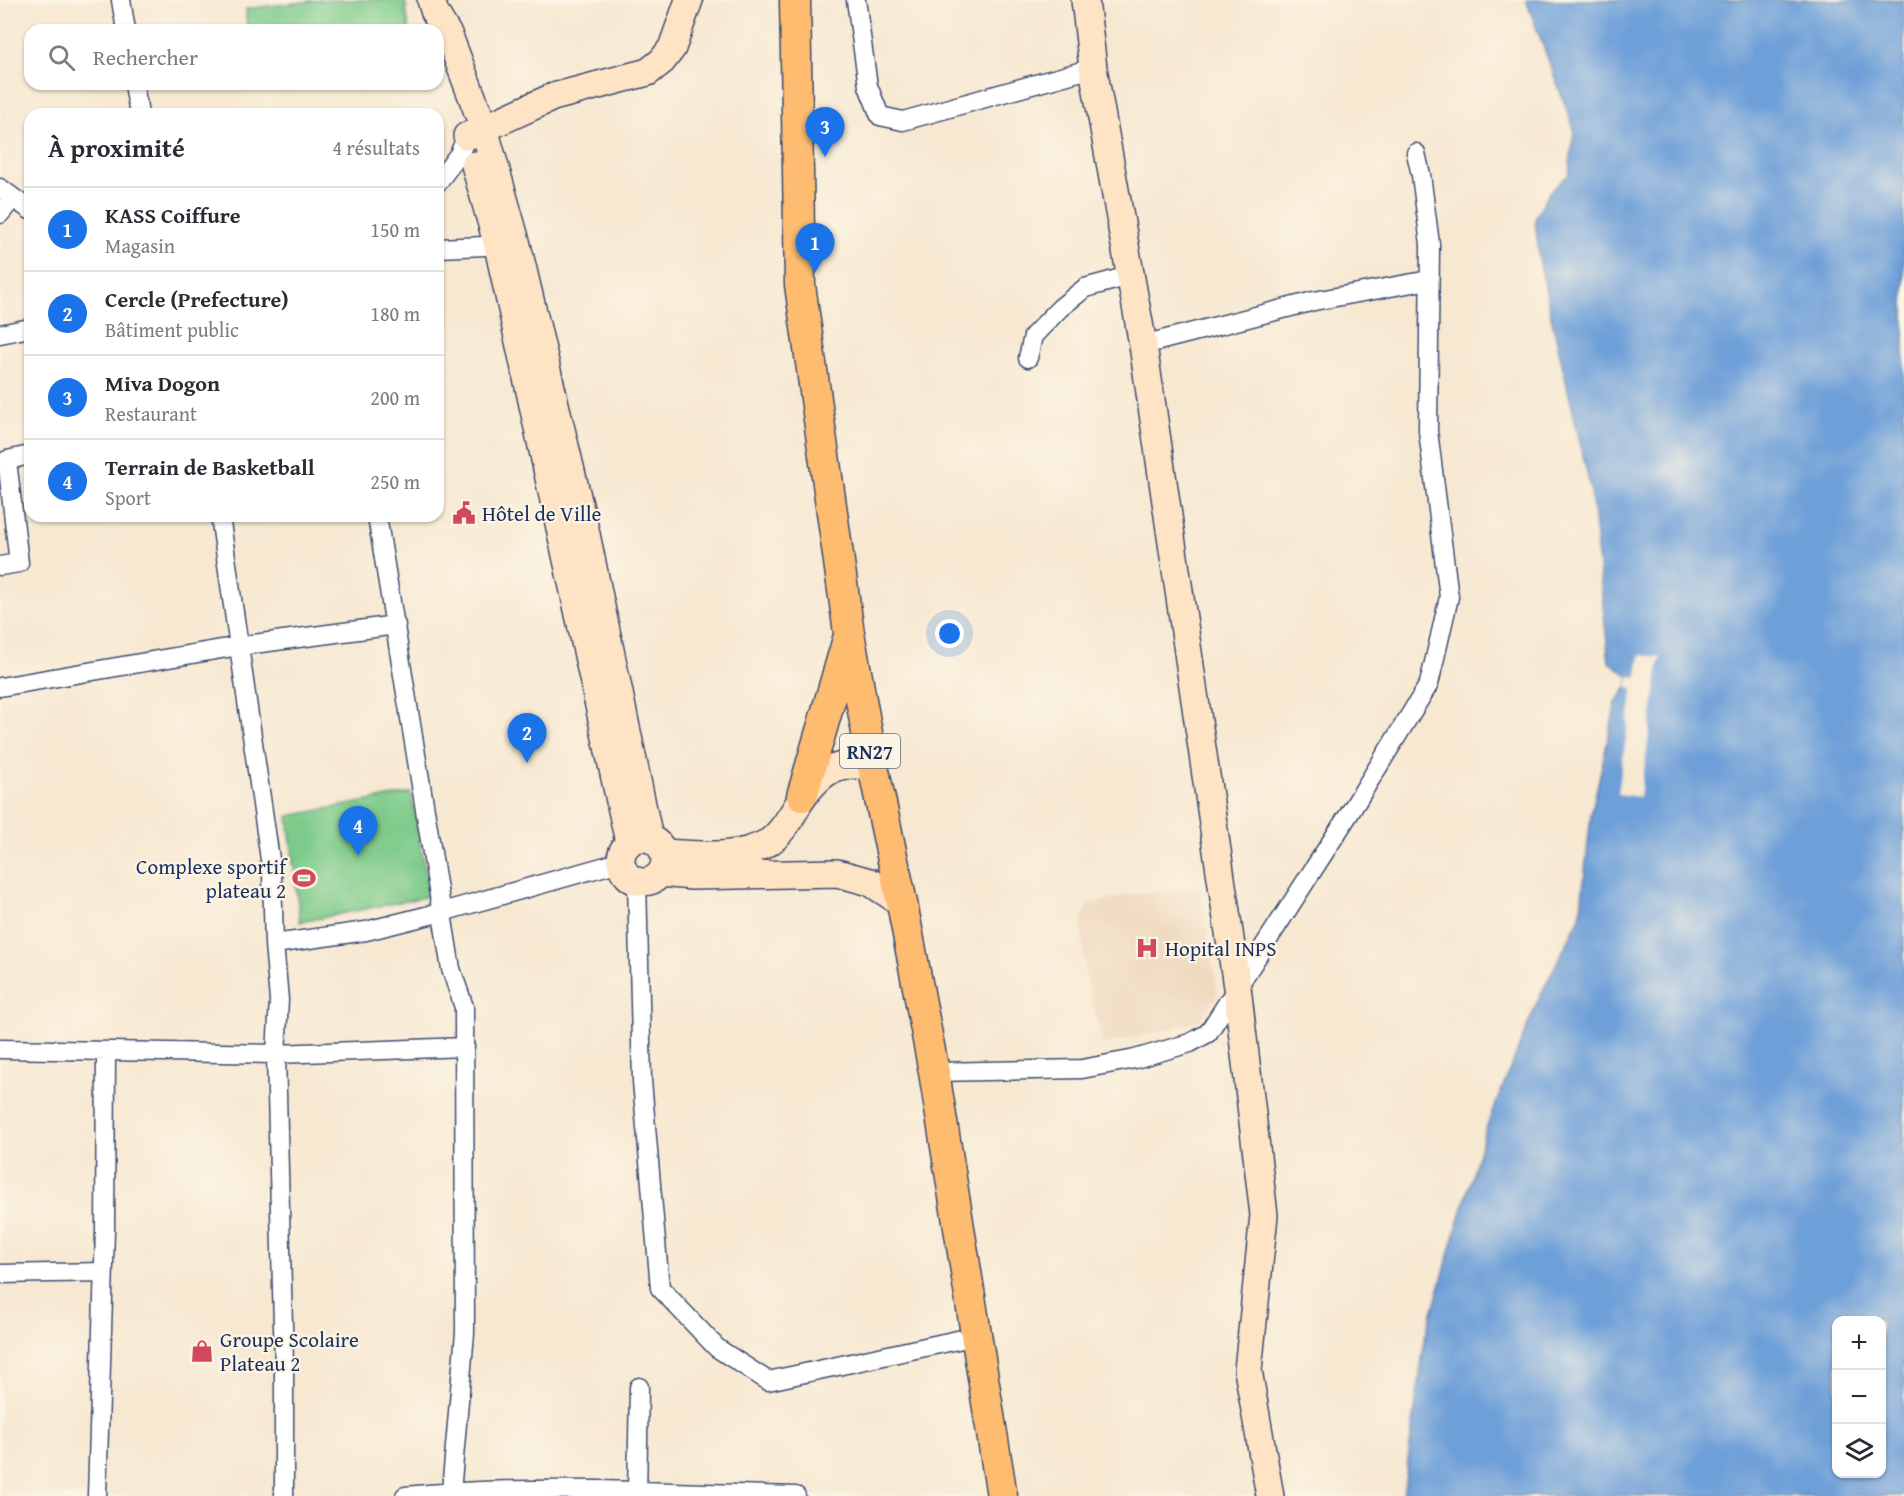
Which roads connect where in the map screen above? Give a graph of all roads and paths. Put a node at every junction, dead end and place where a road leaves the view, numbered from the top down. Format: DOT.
graph roads {
  1 [pos="121,0"];
  2 [pos="689,0"];
  3 [pos="795,0"];
  4 [pos="856,0"];
  5 [pos="1085,0"];
  6 [pos="125,24"];
  7 [pos="444,29"];
  8 [pos="444,63"];
  9 [pos="1093,68"];
  10 [pos="135,90"];
  11 [pos="138,108"];
  12 [pos="476,132"];
  13 [pos="1416,153"];
  14 [pos="444,174"];
  15 [pos="7,193"];
  16 [pos="24,206"];
  17 [pos="0,214"];
  18 [pos="507,245"];
  19 [pos="444,248"];
  20 [pos="1129,276"];
  21 [pos="1429,280"];
  22 [pos="24,329"];
  23 [pos="0,334"];
  24 [pos="1143,345"];
  25 [pos="1028,358"];
  26 [pos="24,456"];
  27 [pos="221,522"];
  28 [pos="378,522"];
  29 [pos="0,566"];
  30 [pos="396,625"];
  31 [pos="849,633"];
  32 [pos="239,646"];
  33 [pos="0,687"];
  34 [pos="873,766"];
  35 [pos="802,795"];
  36 [pos="644,859"];
  37 [pos="902,903"];
  38 [pos="442,912"];
  39 [pos="274,944"];
  40 [pos="1237,987"];
  41 [pos="465,1047"];
  42 [pos="0,1049"];
  43 [pos="106,1052"];
  44 [pos="276,1054"];
  45 [pos="934,1072"];
  46 [pos="104,1272"];
  47 [pos="0,1274"];
  48 [pos="976,1336"];
  49 [pos="639,1388"];
  50 [pos="450,1492"];
  51 [pos="637,1494"];
  52 [pos="97,1496"];
  53 [pos="284,1496"];
  54 [pos="405,1496"];
  55 [pos="796,1496"];
  56 [pos="1002,1496"];
  57 [pos="1270,1496"];
  1 -- 6 [label="street"];
  2 -- 12 [label="street"];
  3 -- 31 [label="main road, RN27"];
  4 -- 9 [label="street"];
  5 -- 9 [label="street"];
  7 -- 12 [label="street"];
  8 -- 12 [label="street"];
  9 -- 20 [label="street"];
  10 -- 11 [label="street"];
  12 -- 14 [label="street"];
  12 -- 18 [label="street"];
  13 -- 21 [label="street"];
  15 -- 16 [label="street"];
  15 -- 17 [label="street"];
  18 -- 19 [label="street"];
  18 -- 36 [label="street"];
  20 -- 24 [label="street"];
  20 -- 25 [label="street"];
  21 -- 24 [label="street"];
  21 -- 40 [label="street"];
  22 -- 23 [label="street"];
  24 -- 40 [label="street"];
  26 -- 29 [label="street"];
  27 -- 32 [label="street"];
  28 -- 30 [label="street"];
  30 -- 32 [label="street"];
  30 -- 38 [label="street"];
  31 -- 34 [label="main road, RN27"];
  31 -- 35 [label="main road"];
  32 -- 33 [label="street"];
  32 -- 39 [label="street"];
  34 -- 35 [label="street"];
  34 -- 37 [label="main road, RN27"];
  35 -- 36 [label="street"];
  36 -- 37 [label="street"];
  36 -- 38 [label="street"];
  36 -- 48 [label="street"];
  37 -- 45 [label="main road, RN27"];
  38 -- 39 [label="street"];
  38 -- 41 [label="street"];
  39 -- 44 [label="street"];
  40 -- 45 [label="street"];
  40 -- 57 [label="street"];
  41 -- 44 [label="street"];
  41 -- 50 [label="street"];
  42 -- 43 [label="street"];
  43 -- 44 [label="street"];
  43 -- 46 [label="street"];
  44 -- 53 [label="street"];
  45 -- 48 [label="main road, RN27"];
  46 -- 47 [label="street"];
  46 -- 52 [label="street"];
  48 -- 56 [label="main road, RN27"];
  49 -- 51 [label="street"];
  50 -- 51 [label="street"];
  50 -- 54 [label="street"];
  51 -- 55 [label="street"];
}
